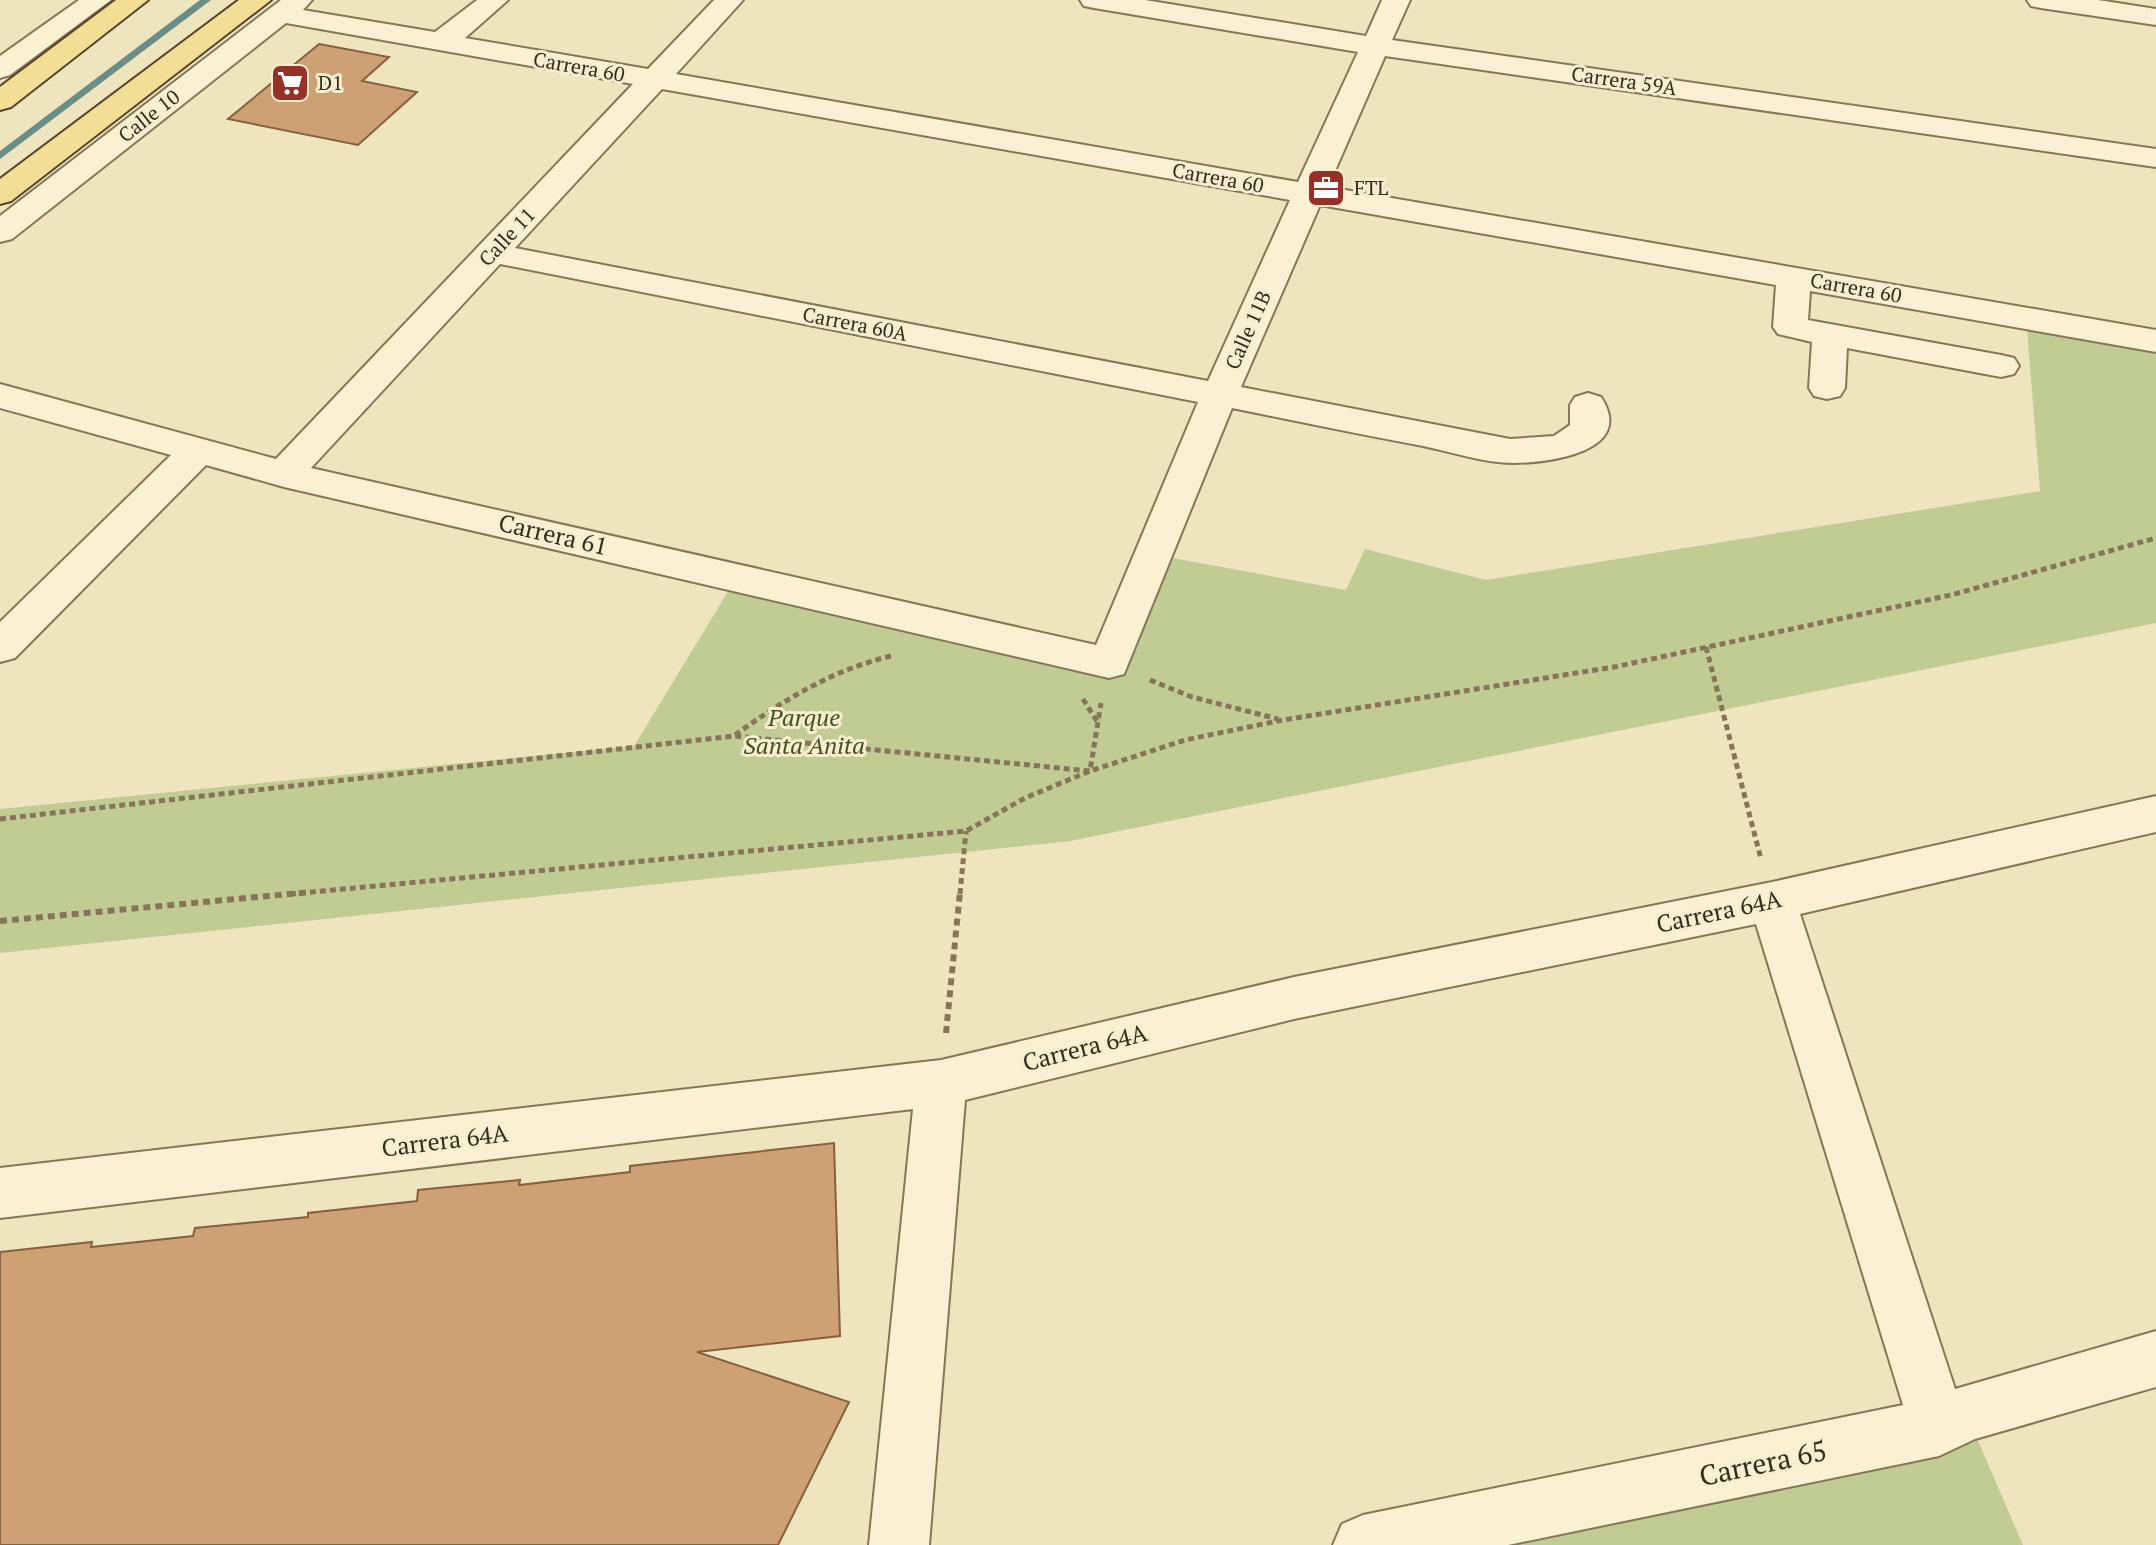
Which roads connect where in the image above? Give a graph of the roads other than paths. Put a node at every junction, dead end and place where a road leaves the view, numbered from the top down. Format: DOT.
graph roads {
  1 [pos="97,0"];
  2 [pos="494,0"];
  3 [pos="729,0"];
  4 [pos="1094,0"];
  5 [pos="1396,0"];
  6 [pos="2041,0"];
  7 [pos="124,1"];
  8 [pos="278,5"];
  9 [pos="2156,17"];
  10 [pos="440,43"];
  11 [pos="1375,46"];
  12 [pos="0,69"];
  13 [pos="655,80"];
  14 [pos="0,101"];
  15 [pos="2156,158"];
  16 [pos="1309,193"];
  17 [pos="0,194"];
  18 [pos="0,232"];
  19 [pos="492,253"];
  20 [pos="1794,277"];
  21 [pos="1830,335"];
  22 [pos="2156,341"];
  23 [pos="2001,366"];
  24 [pos="1827,388"];
  25 [pos="0,396"];
  26 [pos="1218,396"];
  27 [pos="1588,405"];
  28 [pos="199,450"];
  29 [pos="284,474"];
  30 [pos="0,647"];
  31 [pos="1109,663"];
  32 [pos="2156,814"];
  33 [pos="1772,901"];
  34 [pos="941,1083"];
  35 [pos="0,1193"];
  36 [pos="2156,1359"];
  37 [pos="1939,1427"];
  38 [pos="899,1545"];
  39 [pos="1363,1545"];
  1 -- 12 [label="street"];
  2 -- 10 [label="street"];
  3 -- 13 [label="street, Calle 11"];
  4 -- 11 [label="street, Carrera 59A"];
  5 -- 11 [label="street, Calle 11B"];
  6 -- 9 [label="street"];
  7 -- 14 [label="main road"];
  8 -- 10 [label="street, Carrera 60"];
  8 -- 17 [label="main road, Calle 10"];
  8 -- 18 [label="street, Calle 10"];
  10 -- 13 [label="street, Carrera 60"];
  11 -- 15 [label="street, Carrera 59A"];
  11 -- 16 [label="street, Calle 11B"];
  13 -- 16 [label="street, Carrera 60"];
  13 -- 19 [label="street, Calle 11"];
  16 -- 20 [label="street, Carrera 60"];
  16 -- 26 [label="street, Calle 11B"];
  19 -- 26 [label="street, Carrera 60A"];
  19 -- 29 [label="street, Calle 11"];
  20 -- 21 [label="street"];
  20 -- 22 [label="street, Carrera 60"];
  21 -- 23 [label="street"];
  21 -- 24 [label="street"];
  25 -- 28 [label="street, Carrera 61"];
  26 -- 27 [label="street, Carrera 60A"];
  26 -- 31 [label="street, Calle 11B"];
  28 -- 29 [label="street, Carrera 61"];
  28 -- 30 [label="street"];
  29 -- 31 [label="street, Carrera 61"];
  32 -- 33 [label="street, Carrera 64A"];
  33 -- 34 [label="street, Carrera 64A"];
  33 -- 37 [label="street"];
  34 -- 35 [label="street, Carrera 64A"];
  34 -- 38 [label="street"];
  36 -- 37 [label="street, Carrera 65"];
  37 -- 39 [label="street, Carrera 65"];
}
